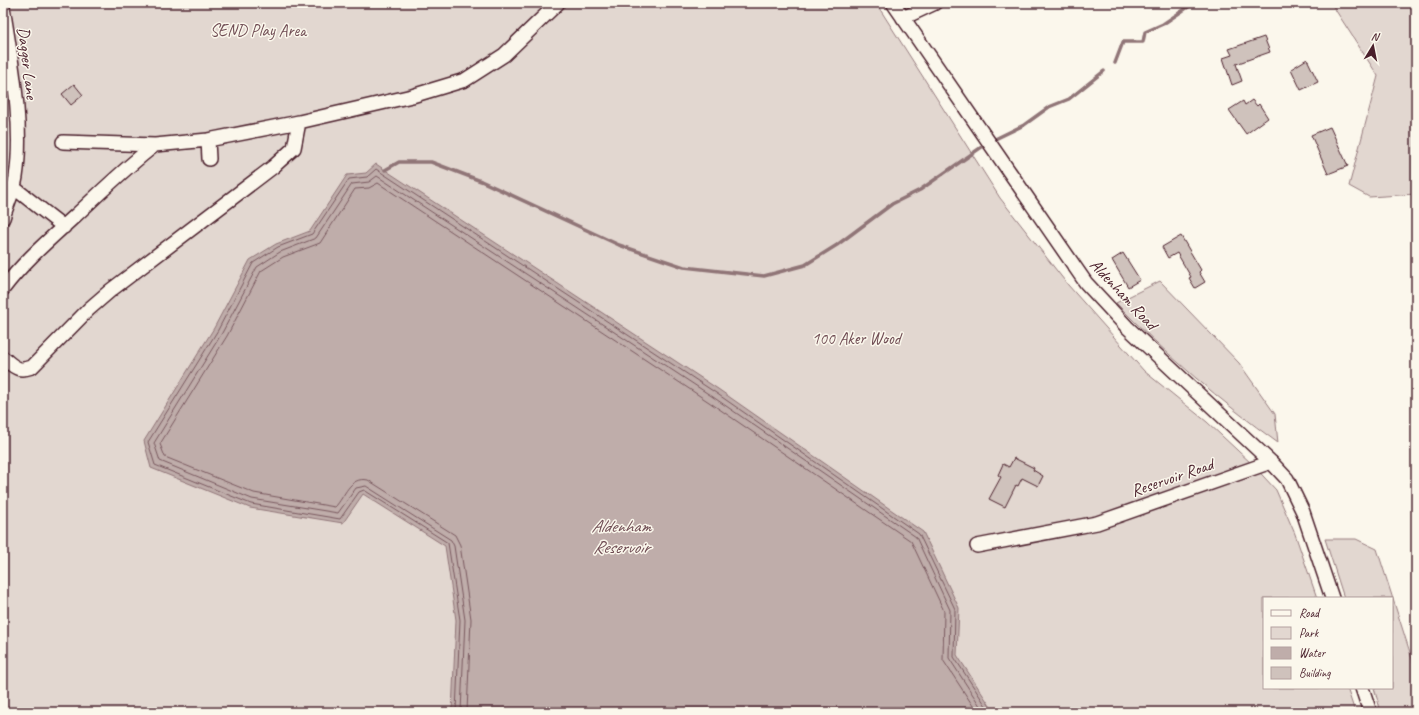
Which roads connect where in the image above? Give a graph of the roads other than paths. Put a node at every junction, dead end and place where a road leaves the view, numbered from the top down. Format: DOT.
graph roads {
  1 [pos="558,3"];
  2 [pos="892,3"];
  3 [pos="935,3"];
  4 [pos="3,7"];
  5 [pos="903,18"];
  6 [pos="299,122"];
  7 [pos="208,140"];
  8 [pos="63,142"];
  9 [pos="155,145"];
  10 [pos="209,159"];
  11 [pos="13,187"];
  12 [pos="3,218"];
  13 [pos="64,227"];
  14 [pos="3,288"];
  15 [pos="3,358"];
  16 [pos="1266,464"];
  17 [pos="977,546"];
  18 [pos="1332,597"];
  19 [pos="1362,689"];
  20 [pos="1370,712"];
  1 -- 6 [label="street"];
  2 -- 5 [label="street, Aldenham Road"];
  3 -- 5 [label="street"];
  4 -- 11 [label="street, Dagger Lane"];
  5 -- 16 [label="street, Aldenham Road"];
  6 -- 7 [label="street"];
  6 -- 15 [label="street"];
  7 -- 9 [label="street"];
  7 -- 10 [label="street"];
  8 -- 9 [label="street"];
  9 -- 13 [label="street"];
  11 -- 12 [label="street, Dagger Lane"];
  11 -- 13 [label="street"];
  13 -- 14 [label="street"];
  16 -- 17 [label="street, Reservoir Road"];
  16 -- 18 [label="street, Aldenham Road"];
  19 -- 20 [label="street"];
}
